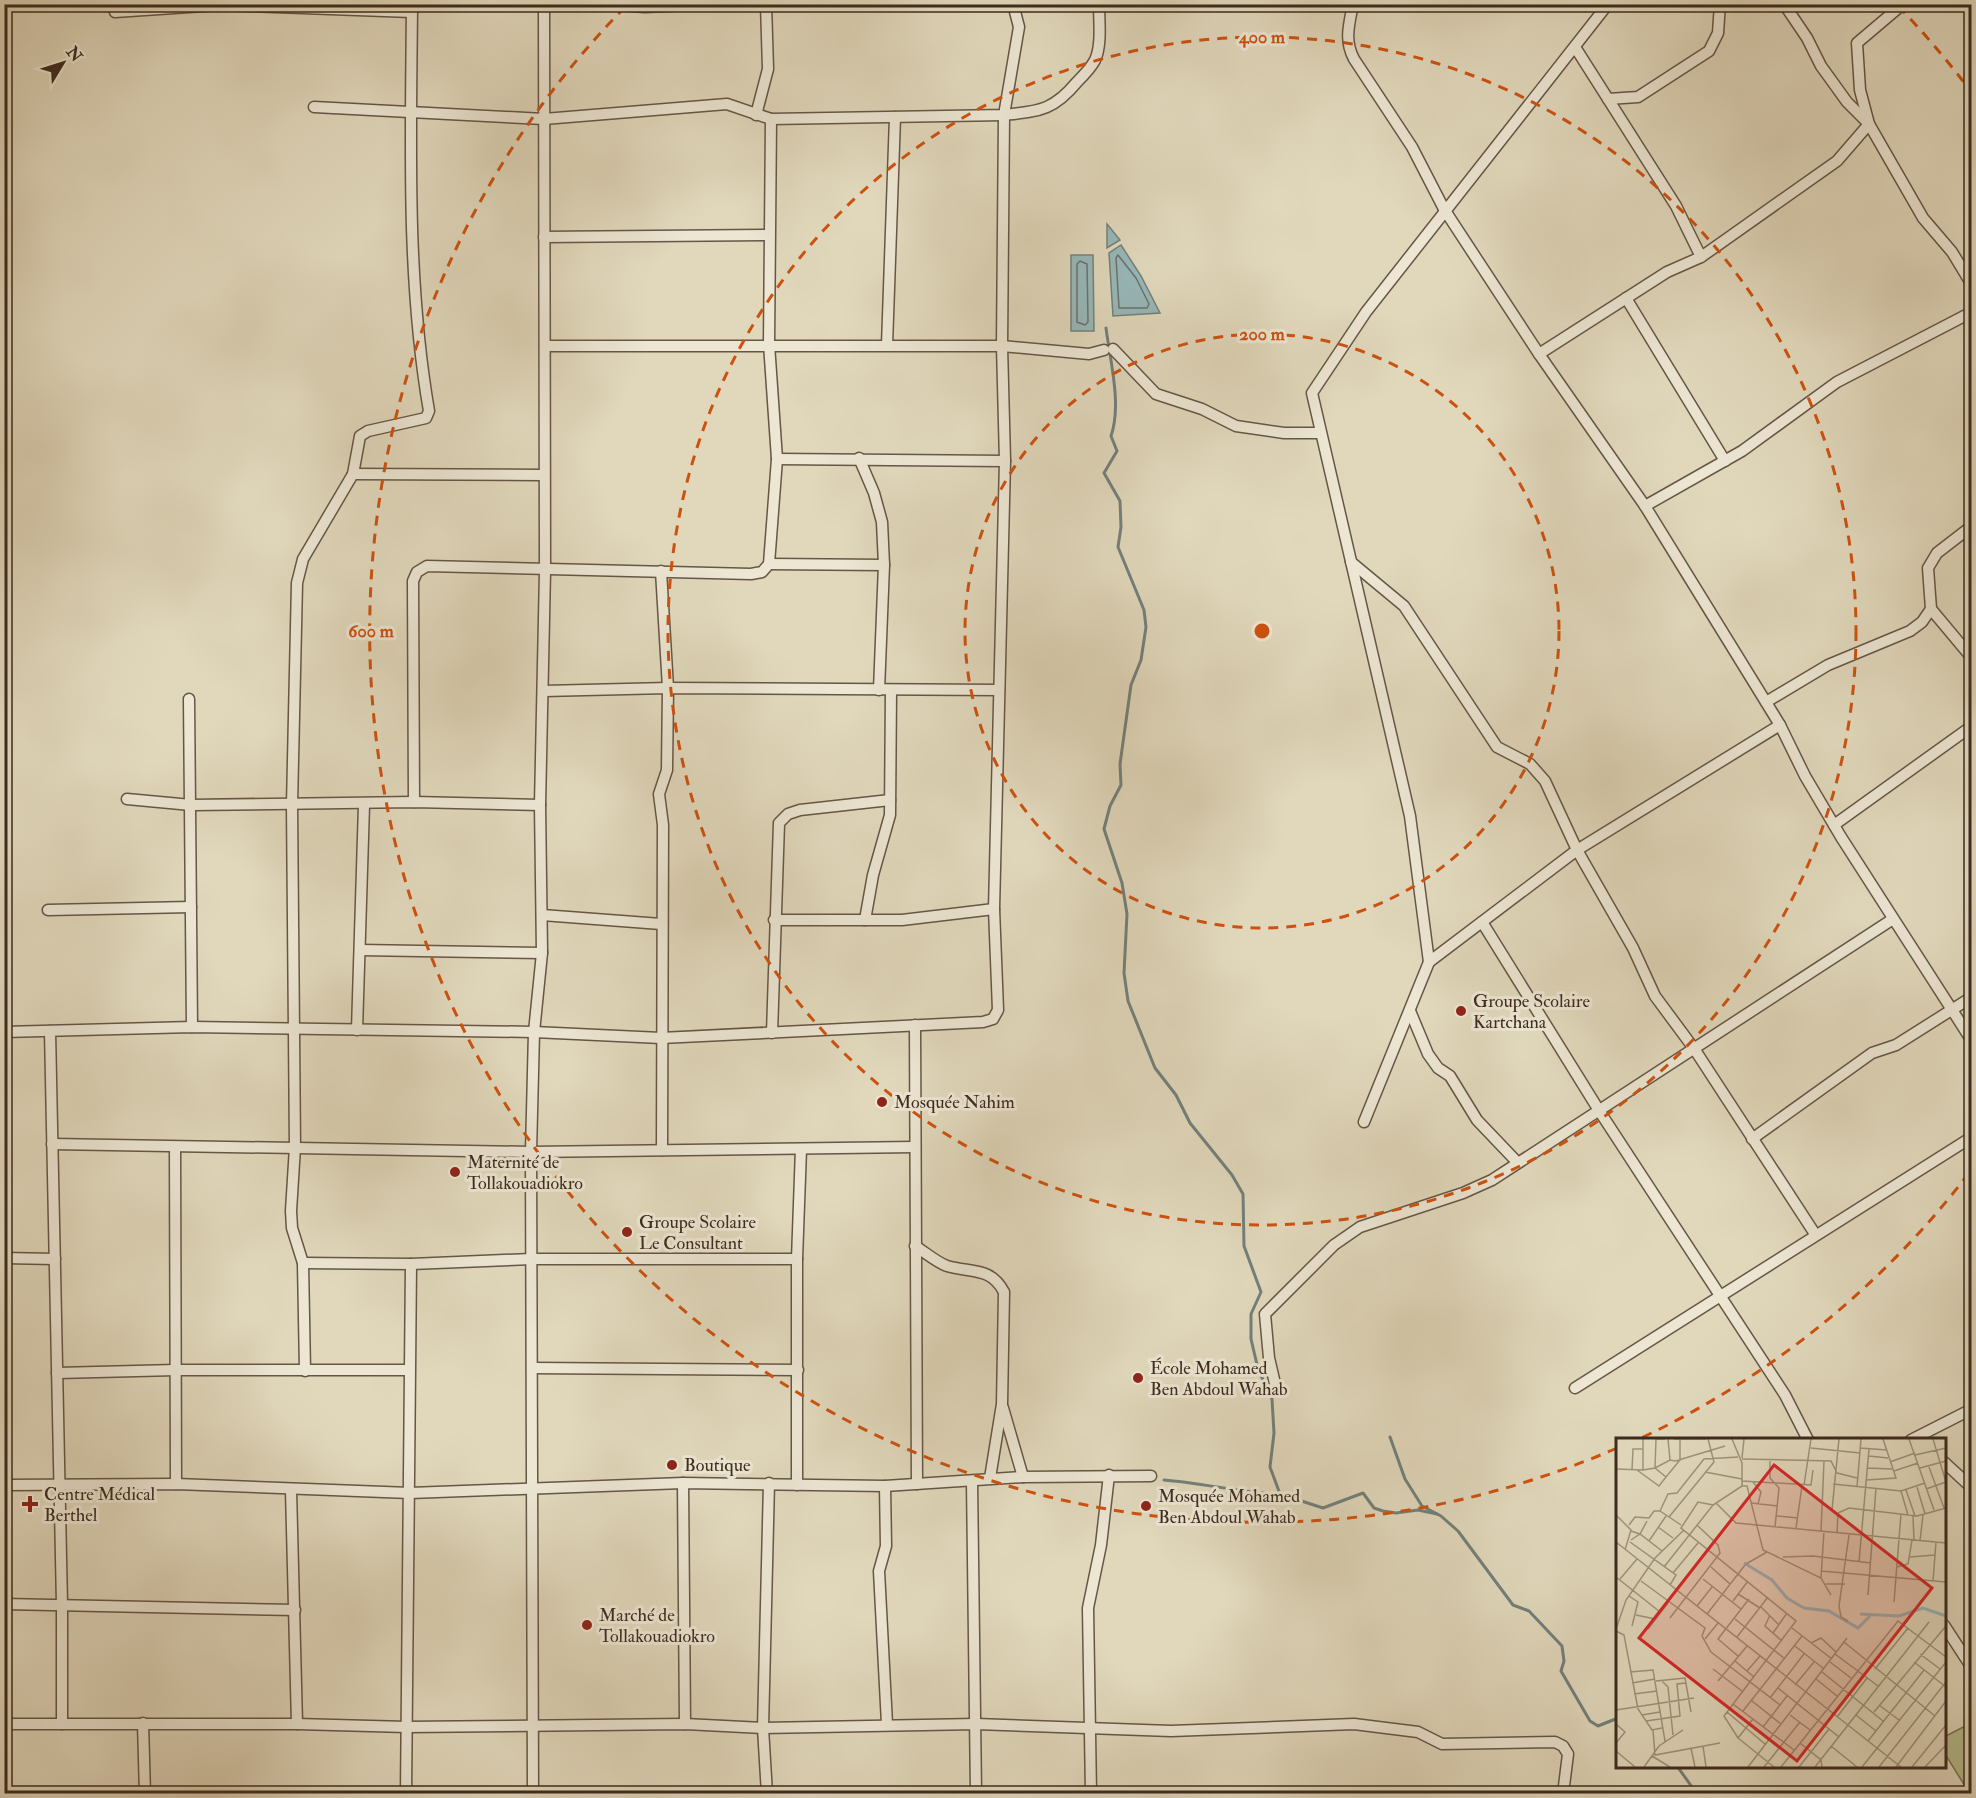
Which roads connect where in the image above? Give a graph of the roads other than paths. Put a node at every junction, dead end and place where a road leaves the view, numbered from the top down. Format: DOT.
graph roads {
  1 [pos="544,4"];
  2 [pos="600,4"];
  3 [pos="710,4"];
  4 [pos="766,4"];
  5 [pos="1013,4"];
  6 [pos="1099,4"];
  7 [pos="1608,4"];
  8 [pos="1720,4"];
  9 [pos="1784,4"];
  10 [pos="1903,4"];
  11 [pos="219,5"];
  12 [pos="303,5"];
  13 [pos="1353,5"];
  14 [pos="412,8"];
  15 [pos="115,12"];
  16 [pos="1575,46"];
  17 [pos="1608,99"];
  18 [pos="314,107"];
  19 [pos="411,113"];
  20 [pos="756,115"];
  21 [pos="1004,116"];
  22 [pos="895,117"];
  23 [pos="544,119"];
  24 [pos="771,119"];
  25 [pos="1869,124"];
  26 [pos="1444,209"];
  27 [pos="769,235"];
  28 [pos="544,237"];
  29 [pos="1701,256"];
  30 [pos="1971,285"];
  31 [pos="1626,298"];
  32 [pos="1971,312"];
  33 [pos="769,344"];
  34 [pos="887,345"];
  35 [pos="545,346"];
  36 [pos="1002,346"];
  37 [pos="1539,354"];
  38 [pos="1320,433"];
  39 [pos="777,459"];
  40 [pos="859,459"];
  41 [pos="1005,460"];
  42 [pos="1725,461"];
  43 [pos="353,474"];
  44 [pos="544,475"];
  45 [pos="1645,506"];
  46 [pos="1971,526"];
  47 [pos="1352,562"];
  48 [pos="769,564"];
  49 [pos="884,565"];
  50 [pos="545,571"];
  51 [pos="661,571"];
  52 [pos="1930,609"];
  53 [pos="1971,658"];
  54 [pos="668,688"];
  55 [pos="879,690"];
  56 [pos="891,690"];
  57 [pos="999,690"];
  58 [pos="543,691"];
  59 [pos="189,699"];
  60 [pos="1766,702"];
  61 [pos="1780,725"];
  62 [pos="1971,726"];
  63 [pos="127,799"];
  64 [pos="890,800"];
  65 [pos="414,802"];
  66 [pos="191,805"];
  67 [pos="292,805"];
  68 [pos="364,805"];
  69 [pos="540,805"];
  70 [pos="1834,825"];
  71 [pos="1577,850"];
  72 [pos="191,907"];
  73 [pos="994,909"];
  74 [pos="48,910"];
  75 [pos="542,915"];
  76 [pos="774,920"];
  77 [pos="865,920"];
  78 [pos="1893,920"];
  79 [pos="1482,922"];
  80 [pos="661,924"];
  81 [pos="360,950"];
  82 [pos="542,953"];
  83 [pos="1429,962"];
  84 [pos="1971,997"];
  85 [pos="1952,1010"];
  86 [pos="1410,1011"];
  87 [pos="915,1025"];
  88 [pos="192,1027"];
  89 [pos="296,1029"];
  90 [pos="50,1030"];
  91 [pos="357,1030"];
  92 [pos="4,1032"];
  93 [pos="534,1032"];
  94 [pos="772,1033"];
  95 [pos="661,1038"];
  96 [pos="1971,1041"];
  97 [pos="1695,1050"];
  98 [pos="1600,1112"];
  99 [pos="1364,1122"];
  100 [pos="1971,1137"];
  101 [pos="1752,1139"];
  102 [pos="52,1144"];
  103 [pos="175,1147"];
  104 [pos="295,1147"];
  105 [pos="915,1147"];
  106 [pos="801,1149"];
  107 [pos="662,1150"];
  108 [pos="531,1152"];
  109 [pos="1518,1163"];
  110 [pos="1815,1234"];
  111 [pos="915,1246"];
  112 [pos="4,1258"];
  113 [pos="55,1259"];
  114 [pos="531,1259"];
  115 [pos="797,1259"];
  116 [pos="303,1263"];
  117 [pos="411,1264"];
  118 [pos="1720,1296"];
  119 [pos="532,1368"];
  120 [pos="176,1370"];
  121 [pos="798,1370"];
  122 [pos="305,1371"];
  123 [pos="409,1371"];
  124 [pos="57,1373"];
  125 [pos="1276,1388"];
  126 [pos="1575,1388"];
  127 [pos="1002,1404"];
  128 [pos="1971,1409"];
  129 [pos="1931,1435"];
  130 [pos="1807,1438"];
  131 [pos="1946,1464"];
  132 [pos="1109,1475"];
  133 [pos="1151,1476"];
  134 [pos="1023,1477"];
  135 [pos="990,1478"];
  136 [pos="972,1481"];
  137 [pos="683,1483"];
  138 [pos="769,1483"];
  139 [pos="176,1484"];
  140 [pos="4,1485"];
  141 [pos="60,1485"];
  142 [pos="797,1485"];
  143 [pos="917,1485"];
  144 [pos="885,1486"];
  145 [pos="1971,1488"];
  146 [pos="291,1490"];
  147 [pos="532,1491"];
  148 [pos="410,1493"];
  149 [pos="4,1604"];
  150 [pos="63,1605"];
  151 [pos="294,1610"];
  152 [pos="1946,1628"];
  153 [pos="1971,1668"];
  154 [pos="4,1724"];
  155 [pos="62,1724"];
  156 [pos="143,1724"];
  157 [pos="297,1724"];
  158 [pos="533,1724"];
  159 [pos="685,1724"];
  160 [pos="887,1724"];
  161 [pos="976,1724"];
  162 [pos="407,1727"];
  163 [pos="1090,1727"];
  164 [pos="763,1728"];
  165 [pos="145,1794"];
  166 [pos="406,1794"];
  167 [pos="533,1794"];
  168 [pos="768,1794"];
  169 [pos="976,1794"];
  170 [pos="1090,1794"];
  171 [pos="1563,1794"];
  1 -- 23 [label="street"];
  2 -- 3 [label="street"];
  4 -- 20 [label="street"];
  5 -- 21 [label="street"];
  6 -- 21 [label="street"];
  7 -- 16 [label="street"];
  8 -- 17 [label="street"];
  9 -- 25 [label="street"];
  10 -- 25 [label="street"];
  11 -- 12 [label="street"];
  11 -- 15 [label="street"];
  12 -- 14 [label="street"];
  13 -- 26 [label="street"];
  14 -- 19 [label="street"];
  16 -- 17 [label="street"];
  16 -- 26 [label="street"];
  17 -- 29 [label="street"];
  18 -- 19 [label="street"];
  19 -- 23 [label="street"];
  19 -- 43 [label="street"];
  20 -- 23 [label="street"];
  20 -- 24 [label="street"];
  21 -- 22 [label="street"];
  21 -- 36 [label="street"];
  22 -- 24 [label="street"];
  22 -- 34 [label="street"];
  23 -- 28 [label="street"];
  24 -- 27 [label="street"];
  25 -- 29 [label="street"];
  25 -- 30 [label="street"];
  26 -- 37 [label="street"];
  26 -- 38 [label="street"];
  27 -- 28 [label="street"];
  27 -- 33 [label="street"];
  28 -- 35 [label="street"];
  29 -- 31 [label="street"];
  31 -- 37 [label="street"];
  31 -- 42 [label="street"];
  32 -- 42 [label="street"];
  33 -- 34 [label="street"];
  33 -- 35 [label="street"];
  33 -- 39 [label="street"];
  34 -- 36 [label="street"];
  35 -- 44 [label="street"];
  36 -- 38 [label="street"];
  36 -- 41 [label="street"];
  37 -- 45 [label="street"];
  38 -- 47 [label="street"];
  39 -- 40 [label="street"];
  39 -- 48 [label="street"];
  40 -- 41 [label="street"];
  40 -- 49 [label="street"];
  41 -- 57 [label="street"];
  42 -- 45 [label="street"];
  43 -- 44 [label="street"];
  43 -- 67 [label="street"];
  44 -- 50 [label="street"];
  45 -- 60 [label="street"];
  46 -- 52 [label="street"];
  47 -- 71 [label="street"];
  47 -- 83 [label="street"];
  48 -- 49 [label="street"];
  48 -- 51 [label="street"];
  49 -- 55 [label="street"];
  50 -- 51 [label="street"];
  50 -- 58 [label="street"];
  50 -- 65 [label="street"];
  51 -- 54 [label="street"];
  52 -- 53 [label="street"];
  52 -- 60 [label="street"];
  54 -- 55 [label="street"];
  54 -- 58 [label="street"];
  54 -- 80 [label="street"];
  55 -- 56 [label="street"];
  56 -- 57 [label="street"];
  56 -- 64 [label="street"];
  57 -- 73 [label="street"];
  58 -- 69 [label="street"];
  59 -- 66 [label="street"];
  60 -- 61 [label="street"];
  61 -- 70 [label="street"];
  61 -- 71 [label="street"];
  62 -- 70 [label="street"];
  63 -- 66 [label="street"];
  64 -- 76 [label="street"];
  64 -- 77 [label="street"];
  65 -- 68 [label="street"];
  65 -- 69 [label="street"];
  66 -- 67 [label="street"];
  66 -- 72 [label="street"];
  67 -- 68 [label="street"];
  67 -- 89 [label="street"];
  68 -- 81 [label="street"];
  69 -- 75 [label="street"];
  70 -- 78 [label="street"];
  71 -- 79 [label="street"];
  71 -- 97 [label="street"];
  72 -- 74 [label="street"];
  72 -- 88 [label="street"];
  73 -- 77 [label="street"];
  73 -- 87 [label="street"];
  75 -- 80 [label="street"];
  75 -- 82 [label="street"];
  76 -- 77 [label="street"];
  76 -- 94 [label="street"];
  78 -- 85 [label="street"];
  78 -- 97 [label="street"];
  79 -- 83 [label="street"];
  79 -- 98 [label="street"];
  80 -- 95 [label="street"];
  81 -- 82 [label="street"];
  81 -- 91 [label="street"];
  82 -- 93 [label="street"];
  83 -- 86 [label="street"];
  84 -- 85 [label="street"];
  85 -- 96 [label="street"];
  85 -- 101 [label="street"];
  86 -- 99 [label="street"];
  86 -- 109 [label="street"];
  87 -- 94 [label="street"];
  87 -- 105 [label="street"];
  88 -- 89 [label="street"];
  88 -- 90 [label="street"];
  89 -- 91 [label="street"];
  89 -- 104 [label="street"];
  90 -- 92 [label="street"];
  90 -- 102 [label="street"];
  91 -- 93 [label="street"];
  93 -- 95 [label="street"];
  93 -- 108 [label="street"];
  94 -- 95 [label="street"];
  95 -- 107 [label="street"];
  97 -- 98 [label="street"];
  97 -- 101 [label="street"];
  98 -- 109 [label="street"];
  98 -- 118 [label="street"];
  100 -- 110 [label="street"];
  101 -- 110 [label="street"];
  102 -- 103 [label="street"];
  102 -- 113 [label="street"];
  103 -- 104 [label="street"];
  103 -- 120 [label="street"];
  104 -- 108 [label="street"];
  104 -- 116 [label="street"];
  105 -- 106 [label="street"];
  105 -- 111 [label="street"];
  106 -- 107 [label="street"];
  106 -- 115 [label="street"];
  107 -- 108 [label="street"];
  108 -- 114 [label="street"];
  109 -- 125 [label="street"];
  110 -- 118 [label="street"];
  111 -- 127 [label="street"];
  111 -- 143 [label="street"];
  112 -- 113 [label="street"];
  113 -- 124 [label="street"];
  114 -- 115 [label="street"];
  114 -- 117 [label="street"];
  114 -- 119 [label="street"];
  115 -- 121 [label="street"];
  116 -- 117 [label="street"];
  116 -- 122 [label="street"];
  117 -- 123 [label="street"];
  118 -- 126 [label="street"];
  118 -- 130 [label="street"];
  119 -- 121 [label="street"];
  119 -- 147 [label="street"];
  120 -- 122 [label="street"];
  120 -- 124 [label="street"];
  120 -- 139 [label="street"];
  121 -- 142 [label="street"];
  122 -- 123 [label="street"];
  123 -- 148 [label="street"];
  124 -- 141 [label="street"];
  127 -- 134 [label="street"];
  127 -- 135 [label="street"];
  128 -- 129 [label="street"];
  131 -- 145 [label="street"];
  132 -- 133 [label="street"];
  132 -- 134 [label="street"];
  132 -- 163 [label="street"];
  134 -- 135 [label="street"];
  135 -- 136 [label="street"];
  136 -- 143 [label="street"];
  136 -- 161 [label="street"];
  137 -- 138 [label="street"];
  137 -- 147 [label="street"];
  137 -- 159 [label="street"];
  138 -- 142 [label="street"];
  138 -- 164 [label="street"];
  139 -- 141 [label="street"];
  139 -- 146 [label="street"];
  140 -- 141 [label="street"];
  141 -- 150 [label="street"];
  142 -- 144 [label="street"];
  143 -- 144 [label="street"];
  144 -- 160 [label="street"];
  146 -- 148 [label="street"];
  146 -- 151 [label="street"];
  147 -- 148 [label="street"];
  147 -- 158 [label="street"];
  148 -- 162 [label="street"];
  149 -- 150 [label="street"];
  150 -- 151 [label="street"];
  150 -- 155 [label="street"];
  151 -- 157 [label="street"];
  152 -- 153 [label="street"];
  154 -- 155 [label="street"];
  155 -- 156 [label="street"];
  156 -- 157 [label="street"];
  156 -- 165 [label="street"];
  157 -- 162 [label="street"];
  158 -- 159 [label="street"];
  158 -- 162 [label="street"];
  158 -- 167 [label="street"];
  159 -- 164 [label="street"];
  160 -- 161 [label="street"];
  160 -- 164 [label="street"];
  161 -- 163 [label="street"];
  161 -- 169 [label="street"];
  162 -- 166 [label="street"];
  163 -- 170 [label="street"];
  163 -- 171 [label="street"];
  164 -- 168 [label="street"];
}
